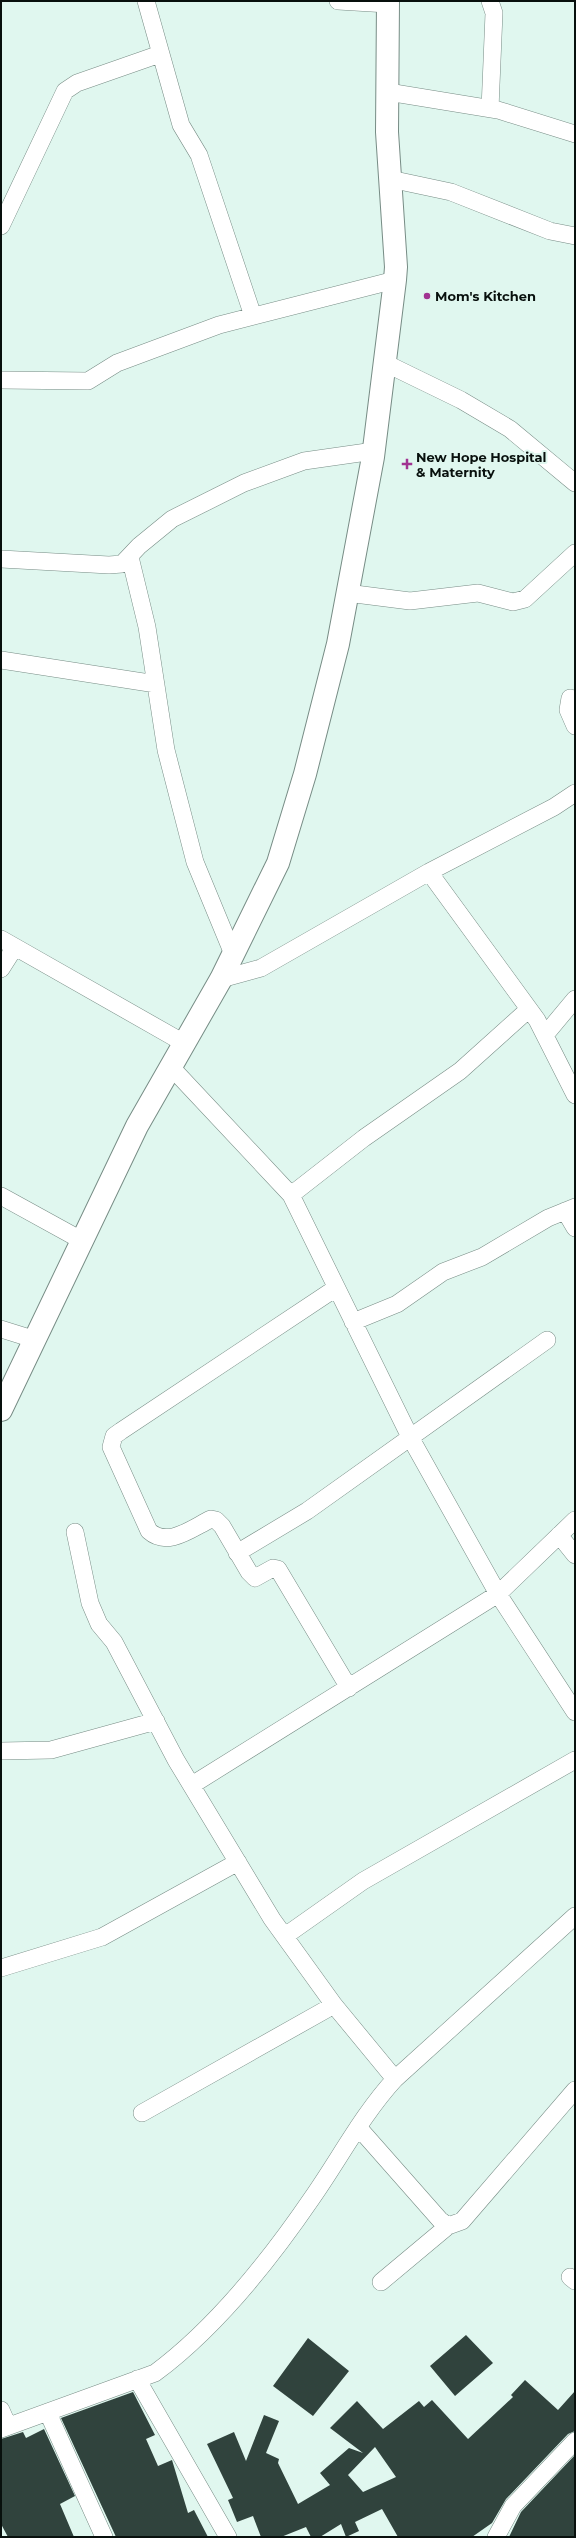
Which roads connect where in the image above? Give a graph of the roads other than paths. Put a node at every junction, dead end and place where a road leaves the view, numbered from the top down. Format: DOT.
graph roads {
  1 [pos="146,1"];
  2 [pos="338,1"];
  3 [pos="490,1"];
  4 [pos="388,2"];
  5 [pos="160,54"];
  6 [pos="388,92"];
  7 [pos="490,109"];
  8 [pos="575,134"];
  9 [pos="390,180"];
  10 [pos="1,226"];
  11 [pos="575,236"];
  12 [pos="395,280"];
  13 [pos="253,316"];
  14 [pos="385,363"];
  15 [pos="1,380"];
  16 [pos="374,451"];
  17 [pos="575,483"];
  18 [pos="575,553"];
  19 [pos="130,557"];
  20 [pos="1,560"];
  21 [pos="348,593"];
  22 [pos="1,660"];
  23 [pos="156,684"];
  24 [pos="570,698"];
  25 [pos="575,726"];
  26 [pos="575,793"];
  27 [pos="429,872"];
  28 [pos="8,943"];
  29 [pos="233,954"];
  30 [pos="1,969"];
  31 [pos="221,979"];
  32 [pos="575,999"];
  33 [pos="529,1009"];
  34 [pos="545,1035"];
  35 [pos="184,1043"];
  36 [pos="171,1067"];
  37 [pos="575,1095"];
  38 [pos="291,1194"];
  39 [pos="1,1196"];
  40 [pos="570,1209"];
  41 [pos="575,1228"];
  42 [pos="81,1240"];
  43 [pos="336,1288"];
  44 [pos="353,1322"];
  45 [pos="1,1328"];
  46 [pos="33,1339"];
  47 [pos="547,1340"];
  48 [pos="1,1410"];
  49 [pos="410,1437"];
  50 [pos="575,1520"];
  51 [pos="74,1532"];
  52 [pos="559,1535"];
  53 [pos="237,1553"];
  54 [pos="575,1555"];
  55 [pos="498,1594"];
  56 [pos="348,1688"];
  57 [pos="575,1712"];
  58 [pos="156,1721"];
  59 [pos="1,1751"];
  60 [pos="575,1760"];
  61 [pos="192,1786"];
  62 [pos="238,1862"];
  63 [pos="575,1916"];
  64 [pos="285,1936"];
  65 [pos="1,1968"];
  66 [pos="334,2005"];
  67 [pos="395,2079"];
  68 [pos="575,2090"];
  69 [pos="142,2113"];
  70 [pos="358,2127"];
  71 [pos="448,2226"];
  72 [pos="381,2282"];
  73 [pos="137,2379"];
  74 [pos="1,2410"];
  75 [pos="48,2414"];
  76 [pos="5,2428"];
  77 [pos="575,2441"];
  78 [pos="104,2537"];
  79 [pos="228,2537"];
  80 [pos="496,2537"];
  1 -- 5 [label="street"];
  2 -- 4 [label="street"];
  3 -- 7 [label="street"];
  4 -- 6 [label="street"];
  5 -- 10 [label="street"];
  5 -- 13 [label="street"];
  6 -- 7 [label="street"];
  6 -- 9 [label="street"];
  7 -- 8 [label="street"];
  9 -- 11 [label="street"];
  9 -- 12 [label="street"];
  12 -- 13 [label="street"];
  12 -- 14 [label="street"];
  13 -- 15 [label="street"];
  14 -- 16 [label="street"];
  14 -- 17 [label="street"];
  16 -- 19 [label="street"];
  16 -- 21 [label="street"];
  18 -- 21 [label="street"];
  19 -- 20 [label="street"];
  19 -- 23 [label="street"];
  21 -- 29 [label="street"];
  22 -- 23 [label="street"];
  23 -- 29 [label="street"];
  24 -- 25 [label="street"];
  26 -- 27 [label="street"];
  27 -- 31 [label="street"];
  27 -- 33 [label="street"];
  28 -- 30 [label="street"];
  28 -- 35 [label="street"];
  29 -- 31 [label="street"];
  31 -- 35 [label="street"];
  32 -- 34 [label="street"];
  33 -- 34 [label="street"];
  33 -- 38 [label="street"];
  34 -- 37 [label="street"];
  35 -- 36 [label="street"];
  36 -- 38 [label="street"];
  36 -- 42 [label="street"];
  38 -- 43 [label="street"];
  39 -- 42 [label="street"];
  40 -- 41 [label="street"];
  40 -- 44 [label="street"];
  42 -- 46 [label="street"];
  43 -- 44 [label="street"];
  43 -- 53 [label="street"];
  44 -- 49 [label="street"];
  45 -- 46 [label="street"];
  46 -- 48 [label="street"];
  47 -- 49 [label="street"];
  49 -- 53 [label="street"];
  49 -- 55 [label="street"];
  50 -- 52 [label="street"];
  51 -- 58 [label="street"];
  52 -- 54 [label="street"];
  52 -- 55 [label="street"];
  53 -- 56 [label="street"];
  55 -- 56 [label="street"];
  55 -- 57 [label="street"];
  56 -- 61 [label="street"];
  58 -- 59 [label="street"];
  58 -- 61 [label="street"];
  60 -- 64 [label="street"];
  61 -- 62 [label="street"];
  62 -- 64 [label="street"];
  62 -- 65 [label="street"];
  63 -- 67 [label="street"];
  64 -- 66 [label="street"];
  66 -- 67 [label="street"];
  66 -- 69 [label="street"];
  67 -- 70 [label="street"];
  68 -- 71 [label="street"];
  70 -- 71 [label="street"];
  70 -- 73 [label="street"];
  71 -- 72 [label="street"];
  73 -- 75 [label="street"];
  73 -- 79 [label="street"];
  74 -- 76 [label="street"];
  75 -- 76 [label="street"];
  75 -- 78 [label="street"];
  77 -- 80 [label="street"];
}
